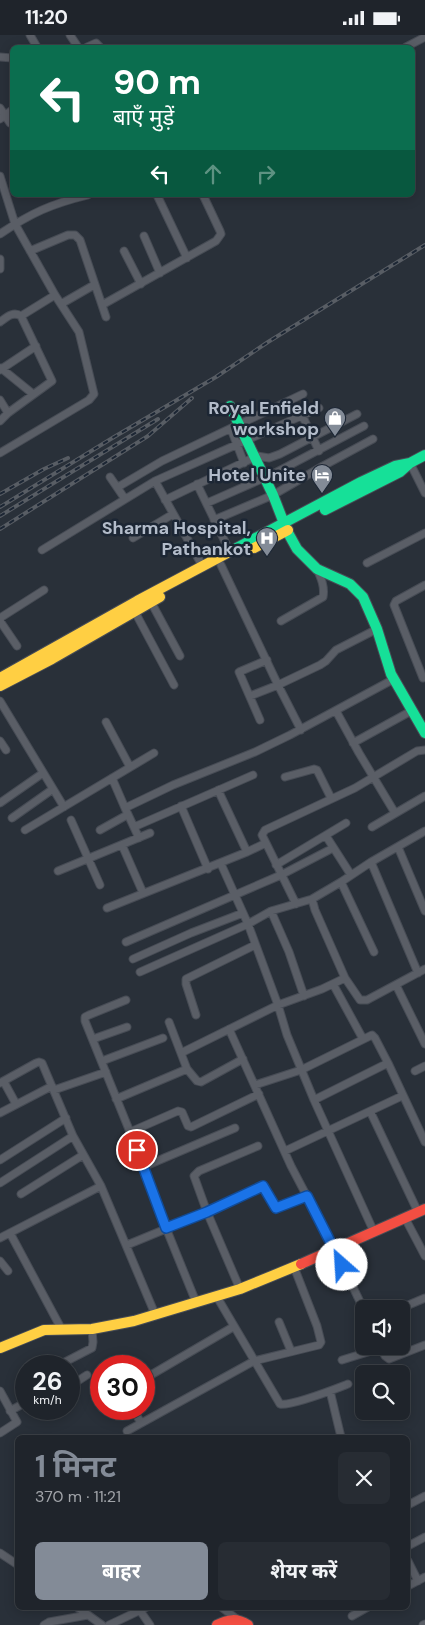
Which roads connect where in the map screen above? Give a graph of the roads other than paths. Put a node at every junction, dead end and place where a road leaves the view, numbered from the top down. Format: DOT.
graph roads {
  1 [pos="425,37"];
  2 [pos="410,45"];
  3 [pos="0,108"];
  4 [pos="2,117"];
  5 [pos="0,176"];
  6 [pos="10,184"];
  7 [pos="5,187"];
  8 [pos="80,197"];
  9 [pos="158,197"];
  10 [pos="204,197"];
  11 [pos="15,224"];
  12 [pos="0,234"];
  13 [pos="144,236"];
  14 [pos="30,251"];
  15 [pos="124,251"];
  16 [pos="187,258"];
  17 [pos="0,259"];
  18 [pos="0,269"];
  19 [pos="160,273"];
  20 [pos="140,284"];
  21 [pos="94,285"];
  22 [pos="55,295"];
  23 [pos="61,304"];
  24 [pos="102,305"];
  25 [pos="21,316"];
  26 [pos="106,317"];
  27 [pos="0,322"];
  28 [pos="36,346"];
  29 [pos="1,369"];
  30 [pos="303,394"];
  31 [pos="33,395"];
  32 [pos="0,400"];
  33 [pos="230,406"];
  34 [pos="319,408"];
  35 [pos="8,413"];
  36 [pos="357,414"];
  37 [pos="302,415"];
  38 [pos="0,421"];
  39 [pos="364,426"];
  40 [pos="235,427"];
  41 [pos="312,437"];
  42 [pos="373,439"];
  43 [pos="246,440"];
  44 [pos="236,444"];
  45 [pos="319,451"];
  46 [pos="0,453"];
  47 [pos="425,455"];
  48 [pos="255,457"];
  49 [pos="244,463"];
  50 [pos="410,463"];
  51 [pos="110,477"];
  52 [pos="264,478"];
  53 [pos="155,481"];
  54 [pos="198,484"];
  55 [pos="118,487"];
  56 [pos="425,493"];
  57 [pos="273,495"];
  58 [pos="125,499"];
  59 [pos="165,500"];
  60 [pos="207,503"];
  61 [pos="173,514"];
  62 [pos="214,519"];
  63 [pos="286,527"];
  64 [pos="425,533"];
  65 [pos="133,538"];
  66 [pos="42,550"];
  67 [pos="230,552"];
  68 [pos="368,563"];
  69 [pos="222,565"];
  70 [pos="202,567"];
  71 [pos="317,569"];
  72 [pos="425,585"];
  73 [pos="44,591"];
  74 [pos="151,602"];
  75 [pos="135,612"];
  76 [pos="0,619"];
  77 [pos="282,621"];
  78 [pos="377,629"];
  79 [pos="17,645"];
  80 [pos="180,655"];
  81 [pos="267,660"];
  82 [pos="0,678"];
  83 [pos="423,678"];
  84 [pos="394,679"];
  85 [pos="174,685"];
  86 [pos="278,685"];
  87 [pos="0,686"];
  88 [pos="250,696"];
  89 [pos="0,701"];
  90 [pos="336,711"];
  91 [pos="413,711"];
  92 [pos="260,721"];
  93 [pos="106,722"];
  94 [pos="301,730"];
  95 [pos="425,733"];
  96 [pos="0,741"];
  97 [pos="353,743"];
  98 [pos="6,750"];
  99 [pos="425,750"];
  100 [pos="154,753"];
  101 [pos="130,767"];
  102 [pos="43,773"];
  103 [pos="253,775"];
  104 [pos="285,777"];
  105 [pos="374,777"];
  106 [pos="112,778"];
  107 [pos="53,789"];
  108 [pos="218,790"];
  109 [pos="425,796"];
  110 [pos="331,799"];
  111 [pos="0,803"];
  112 [pos="181,806"];
  113 [pos="64,807"];
  114 [pos="126,811"];
  115 [pos="395,813"];
  116 [pos="12,818"];
  117 [pos="71,820"];
  118 [pos="346,823"];
  119 [pos="134,827"];
  120 [pos="372,827"];
  121 [pos="100,830"];
  122 [pos="25,831"];
  123 [pos="425,831"];
  124 [pos="150,833"];
  125 [pos="326,836"];
  126 [pos="139,838"];
  127 [pos="266,843"];
  128 [pos="122,845"];
  129 [pos="398,847"];
  130 [pos="332,848"];
  131 [pos="247,852"];
  132 [pos="89,858"];
  133 [pos="370,862"];
  134 [pos="221,864"];
  135 [pos="276,865"];
  136 [pos="208,869"];
  137 [pos="58,871"];
  138 [pos="281,875"];
  139 [pos="351,875"];
  140 [pos="341,882"];
  141 [pos="100,885"];
  142 [pos="143,893"];
  143 [pos="235,895"];
  144 [pos="312,899"];
  145 [pos="296,904"];
  146 [pos="107,908"];
  147 [pos="270,911"];
  148 [pos="425,911"];
  149 [pos="243,913"];
  150 [pos="248,924"];
  151 [pos="126,942"];
  152 [pos="255,945"];
  153 [pos="374,952"];
  154 [pos="133,959"];
  155 [pos="422,971"];
  156 [pos="140,972"];
  157 [pos="345,978"];
  158 [pos="333,984"];
  159 [pos="396,985"];
  160 [pos="304,996"];
  161 [pos="126,1000"];
  162 [pos="278,1005"];
  163 [pos="196,1015"];
  164 [pos="169,1022"];
  165 [pos="127,1027"];
  166 [pos="229,1029"];
  167 [pos="163,1037"];
  168 [pos="93,1039"];
  169 [pos="364,1039"];
  170 [pos="425,1044"];
  171 [pos="181,1053"];
  172 [pos="243,1059"];
  173 [pos="102,1061"];
  174 [pos="388,1063"];
  175 [pos="425,1066"];
  176 [pos="188,1069"];
  177 [pos="301,1070"];
  178 [pos="416,1071"];
  179 [pos="106,1072"];
  180 [pos="2,1083"];
  181 [pos="255,1085"];
  182 [pos="53,1088"];
  183 [pos="258,1093"];
  184 [pos="402,1095"];
  185 [pos="116,1099"];
  186 [pos="314,1100"];
  187 [pos="16,1104"];
  188 [pos="370,1111"];
  189 [pos="0,1113"];
  190 [pos="66,1118"];
  191 [pos="235,1129"];
  192 [pos="328,1130"];
  193 [pos="130,1132"];
  194 [pos="73,1136"];
  195 [pos="425,1142"];
  196 [pos="258,1146"];
  197 [pos="285,1151"];
  198 [pos="83,1155"];
  199 [pos="0,1160"];
  200 [pos="143,1167"];
  201 [pos="0,1183"];
  202 [pos="101,1186"];
  203 [pos="21,1194"];
  204 [pos="307,1196"];
  205 [pos="422,1211"];
  206 [pos="207,1212"];
  207 [pos="405,1218"];
  208 [pos="166,1228"];
  209 [pos="374,1232"];
  210 [pos="10,1233"];
  211 [pos="0,1238"];
  212 [pos="127,1245"];
  213 [pos="335,1250"];
  214 [pos="425,1256"];
  215 [pos="0,1261"];
  216 [pos="294,1267"];
  217 [pos="8,1271"];
  218 [pos="240,1289"];
  219 [pos="217,1297"];
  220 [pos="425,1299"];
  221 [pos="360,1300"];
  222 [pos="196,1303"];
  223 [pos="410,1305"];
  224 [pos="155,1314"];
  225 [pos="279,1322"];
  226 [pos="234,1327"];
  227 [pos="92,1329"];
  228 [pos="62,1330"];
  229 [pos="425,1345"];
  230 [pos="0,1348"];
  231 [pos="290,1351"];
  232 [pos="410,1351"];
  233 [pos="78,1355"];
  234 [pos="357,1355"];
  235 [pos="385,1355"];
  236 [pos="399,1355"];
  237 [pos="342,1360"];
  238 [pos="254,1361"];
  239 [pos="155,1373"];
  240 [pos="87,1375"];
  241 [pos="80,1380"];
  242 [pos="348,1384"];
  243 [pos="0,1391"];
  244 [pos="330,1391"];
  245 [pos="15,1408"];
  246 [pos="10,1411"];
  247 [pos="139,1420"];
  248 [pos="141,1423"];
  249 [pos="127,1431"];
  250 [pos="0,1433"];
  251 [pos="341,1435"];
  252 [pos="425,1496"];
  253 [pos="410,1504"];
  254 [pos="425,1537"];
  255 [pos="410,1545"];
  256 [pos="0,1553"];
  257 [pos="15,1563"];
  258 [pos="410,1565"];
  259 [pos="425,1577"];
  260 [pos="418,1581"];
  261 [pos="410,1585"];
  262 [pos="81,1610"];
  263 [pos="143,1610"];
  264 [pos="225,1610"];
  265 [pos="363,1610"];
  266 [pos="140,1612"];
  267 [pos="88,1615"];
  268 [pos="352,1616"];
  269 [pos="237,1619"];
  270 [pos="44,1625"];
  271 [pos="102,1625"];
  272 [pos="109,1625"];
  273 [pos="150,1625"];
  274 [pos="217,1625"];
  275 [pos="248,1625"];
  1 -- 2 [label="street"];
  3 -- 4 [label="street"];
  5 -- 7 [label="street"];
  6 -- 7 [label="street"];
  7 -- 11 [label="street"];
  8 -- 11 [label="street"];
  9 -- 16 [label="street"];
  10 -- 16 [label="street"];
  11 -- 12 [label="street"];
  11 -- 14 [label="street"];
  13 -- 19 [label="street"];
  14 -- 21 [label="street"];
  14 -- 22 [label="street"];
  15 -- 20 [label="street"];
  16 -- 19 [label="street"];
  17 -- 18 [label="street"];
  19 -- 20 [label="street"];
  20 -- 24 [label="street"];
  21 -- 23 [label="street"];
  21 -- 24 [label="street"];
  22 -- 23 [label="street"];
  22 -- 25 [label="street"];
  23 -- 46 [label="street"];
  24 -- 26 [label="street"];
  25 -- 27 [label="street"];
  25 -- 28 [label="street"];
  28 -- 29 [label="street"];
  28 -- 31 [label="street"];
  29 -- 31 [label="street"];
  30 -- 40 [label="street"];
  31 -- 35 [label="street"];
  32 -- 35 [label="street"];
  33 -- 40 [label="street"];
  34 -- 37 [label="street"];
  35 -- 38 [label="street"];
  36 -- 41 [label="street"];
  37 -- 41 [label="street"];
  37 -- 43 [label="street"];
  39 -- 45 [label="street"];
  40 -- 43 [label="street"];
  40 -- 44 [label="street"];
  40 -- 55 [label="street"];
  41 -- 45 [label="street"];
  41 -- 48 [label="street"];
  42 -- 57 [label="street"];
  43 -- 44 [label="street"];
  43 -- 48 [label="street"];
  44 -- 49 [label="street"];
  44 -- 53 [label="street"];
  45 -- 52 [label="street"];
  47 -- 50 [label="street"];
  48 -- 49 [label="street"];
  48 -- 52 [label="street"];
  49 -- 54 [label="street"];
  50 -- 56 [label="street"];
  50 -- 63 [label="street"];
  51 -- 55 [label="street"];
  52 -- 57 [label="street"];
  52 -- 60 [label="street"];
  53 -- 58 [label="street"];
  53 -- 59 [label="street"];
  54 -- 59 [label="street"];
  54 -- 60 [label="street"];
  55 -- 58 [label="street"];
  57 -- 62 [label="street"];
  57 -- 63 [label="street"];
  58 -- 66 [label="street"];
  59 -- 61 [label="street"];
  60 -- 62 [label="street"];
  61 -- 65 [label="street"];
  61 -- 70 [label="street"];
  62 -- 67 [label="street"];
  63 -- 67 [label="street"];
  63 -- 69 [label="street"];
  63 -- 71 [label="street"];
  64 -- 68 [label="street"];
  67 -- 70 [label="street"];
  69 -- 74 [label="street"];
  69 -- 81 [label="street"];
  70 -- 82 [label="street"];
  71 -- 77 [label="street"];
  71 -- 78 [label="street"];
  72 -- 83 [label="street"];
  73 -- 76 [label="street"];
  74 -- 75 [label="street"];
  74 -- 80 [label="street"];
  75 -- 85 [label="street"];
  75 -- 87 [label="street"];
  76 -- 79 [label="street"];
  78 -- 84 [label="street"];
  78 -- 86 [label="street"];
  81 -- 86 [label="street"];
  81 -- 88 [label="street"];
  84 -- 90 [label="street"];
  84 -- 91 [label="street"];
  86 -- 88 [label="street"];
  86 -- 94 [label="street"];
  88 -- 92 [label="street"];
  89 -- 102 [label="street"];
  90 -- 94 [label="street"];
  90 -- 97 [label="street"];
  91 -- 95 [label="street"];
  91 -- 97 [label="street"];
  93 -- 101 [label="street"];
  94 -- 114 [label="street"];
  96 -- 98 [label="street"];
  97 -- 105 [label="street"];
  99 -- 105 [label="street"];
  100 -- 101 [label="street"];
  101 -- 106 [label="street"];
  102 -- 107 [label="street"];
  102 -- 111 [label="street"];
  103 -- 108 [label="street"];
  104 -- 110 [label="street"];
  105 -- 110 [label="street"];
  105 -- 115 [label="street"];
  106 -- 113 [label="street"];
  106 -- 114 [label="street"];
  107 -- 113 [label="street"];
  107 -- 116 [label="street"];
  108 -- 112 [label="street"];
  108 -- 131 [label="street"];
  109 -- 115 [label="street"];
  110 -- 127 [label="street"];
  112 -- 119 [label="street"];
  112 -- 136 [label="street"];
  113 -- 122 [label="street"];
  114 -- 119 [label="street"];
  114 -- 121 [label="street"];
  115 -- 120 [label="street"];
  117 -- 132 [label="street"];
  118 -- 125 [label="street"];
  119 -- 126 [label="street"];
  123 -- 129 [label="street"];
  124 -- 126 [label="street"];
  125 -- 130 [label="street"];
  125 -- 135 [label="street"];
  126 -- 128 [label="street"];
  127 -- 131 [label="street"];
  127 -- 135 [label="street"];
  128 -- 132 [label="street"];
  128 -- 142 [label="street"];
  129 -- 133 [label="street"];
  129 -- 148 [label="street"];
  130 -- 138 [label="street"];
  130 -- 139 [label="street"];
  131 -- 134 [label="street"];
  132 -- 137 [label="street"];
  132 -- 141 [label="street"];
  133 -- 139 [label="street"];
  133 -- 155 [label="street"];
  134 -- 136 [label="street"];
  134 -- 143 [label="street"];
  135 -- 138 [label="street"];
  136 -- 142 [label="street"];
  138 -- 143 [label="street"];
  138 -- 145 [label="street"];
  139 -- 140 [label="street"];
  140 -- 144 [label="street"];
  140 -- 153 [label="street"];
  142 -- 146 [label="street"];
  143 -- 149 [label="street"];
  143 -- 151 [label="street"];
  144 -- 145 [label="street"];
  144 -- 157 [label="street"];
  145 -- 147 [label="street"];
  147 -- 150 [label="street"];
  147 -- 160 [label="street"];
  149 -- 150 [label="street"];
  149 -- 154 [label="street"];
  150 -- 152 [label="street"];
  150 -- 156 [label="street"];
  152 -- 162 [label="street"];
  152 -- 163 [label="street"];
  155 -- 159 [label="street"];
  157 -- 158 [label="street"];
  157 -- 159 [label="street"];
  158 -- 160 [label="street"];
  158 -- 169 [label="street"];
  159 -- 170 [label="street"];
  160 -- 162 [label="street"];
  161 -- 168 [label="street"];
  162 -- 166 [label="street"];
  162 -- 177 [label="street"];
  164 -- 171 [label="street"];
  165 -- 168 [label="street"];
  166 -- 171 [label="street"];
  166 -- 172 [label="street"];
  167 -- 173 [label="street"];
  168 -- 173 [label="street"];
  169 -- 174 [label="street"];
  169 -- 177 [label="street"];
  171 -- 176 [label="street"];
  172 -- 176 [label="street"];
  172 -- 181 [label="street"];
  173 -- 179 [label="street"];
  174 -- 184 [label="street"];
  174 -- 186 [label="street"];
  175 -- 178 [label="street"];
  176 -- 185 [label="street"];
  177 -- 181 [label="street"];
  177 -- 186 [label="street"];
  179 -- 182 [label="street"];
  179 -- 185 [label="street"];
  180 -- 182 [label="street"];
  180 -- 187 [label="street"];
  181 -- 183 [label="street"];
  182 -- 187 [label="street"];
  182 -- 190 [label="street"];
  183 -- 193 [label="street"];
  183 -- 197 [label="street"];
  184 -- 188 [label="street"];
  184 -- 195 [label="street"];
  185 -- 193 [label="street"];
  186 -- 192 [label="street"];
  187 -- 189 [label="street"];
  188 -- 192 [label="street"];
  188 -- 205 [label="street"];
  190 -- 194 [label="street"];
  190 -- 199 [label="street"];
  191 -- 200 [label="street"];
  192 -- 197 [label="street"];
  192 -- 209 [label="street"];
  193 -- 200 [label="street"];
  194 -- 198 [label="street"];
  194 -- 201 [label="street"];
  196 -- 206 [label="street"];
  197 -- 204 [label="street"];
  198 -- 202 [label="street"];
  198 -- 203 [label="street"];
  200 -- 208 [label="street"];
  202 -- 210 [label="street"];
  202 -- 212 [label="street"];
  204 -- 206 [label="street"];
  204 -- 213 [label="street"];
  205 -- 207 [label="street"];
  206 -- 208 [label="street"];
  206 -- 218 [label="street"];
  207 -- 209 [label="street"];
  207 -- 214 [label="street"];
  208 -- 212 [label="street"];
  208 -- 222 [label="street"];
  209 -- 213 [label="street"];
  210 -- 211 [label="street"];
  210 -- 228 [label="street"];
  212 -- 224 [label="street"];
  213 -- 216 [label="street"];
  213 -- 221 [label="street"];
  215 -- 217 [label="street"];
  216 -- 218 [label="street"];
  216 -- 231 [label="street"];
  218 -- 219 [label="street"];
  219 -- 222 [label="street"];
  219 -- 226 [label="street"];
  220 -- 223 [label="street"];
  222 -- 224 [label="street"];
  224 -- 227 [label="street"];
  225 -- 231 [label="street"];
  226 -- 238 [label="street"];
  226 -- 239 [label="street"];
  227 -- 228 [label="street"];
  227 -- 233 [label="street"];
  228 -- 230 [label="street"];
  229 -- 232 [label="street"];
  231 -- 238 [label="street"];
  234 -- 237 [label="street"];
  235 -- 236 [label="street"];
  238 -- 244 [label="street"];
  238 -- 248 [label="street"];
  240 -- 241 [label="street"];
  242 -- 244 [label="street"];
  243 -- 246 [label="street"];
  244 -- 251 [label="street"];
  245 -- 246 [label="street"];
  246 -- 250 [label="street"];
  247 -- 248 [label="street"];
  248 -- 249 [label="street"];
  252 -- 253 [label="street"];
  254 -- 255 [label="street"];
  256 -- 257 [label="street"];
  258 -- 260 [label="street"];
  259 -- 260 [label="street"];
  260 -- 261 [label="street"];
  262 -- 267 [label="street"];
  263 -- 266 [label="street"];
  264 -- 269 [label="street"];
  265 -- 268 [label="street"];
  266 -- 272 [label="street"];
  266 -- 273 [label="street"];
  267 -- 270 [label="street"];
  267 -- 271 [label="street"];
  269 -- 274 [label="street"];
  269 -- 275 [label="street"];
}
